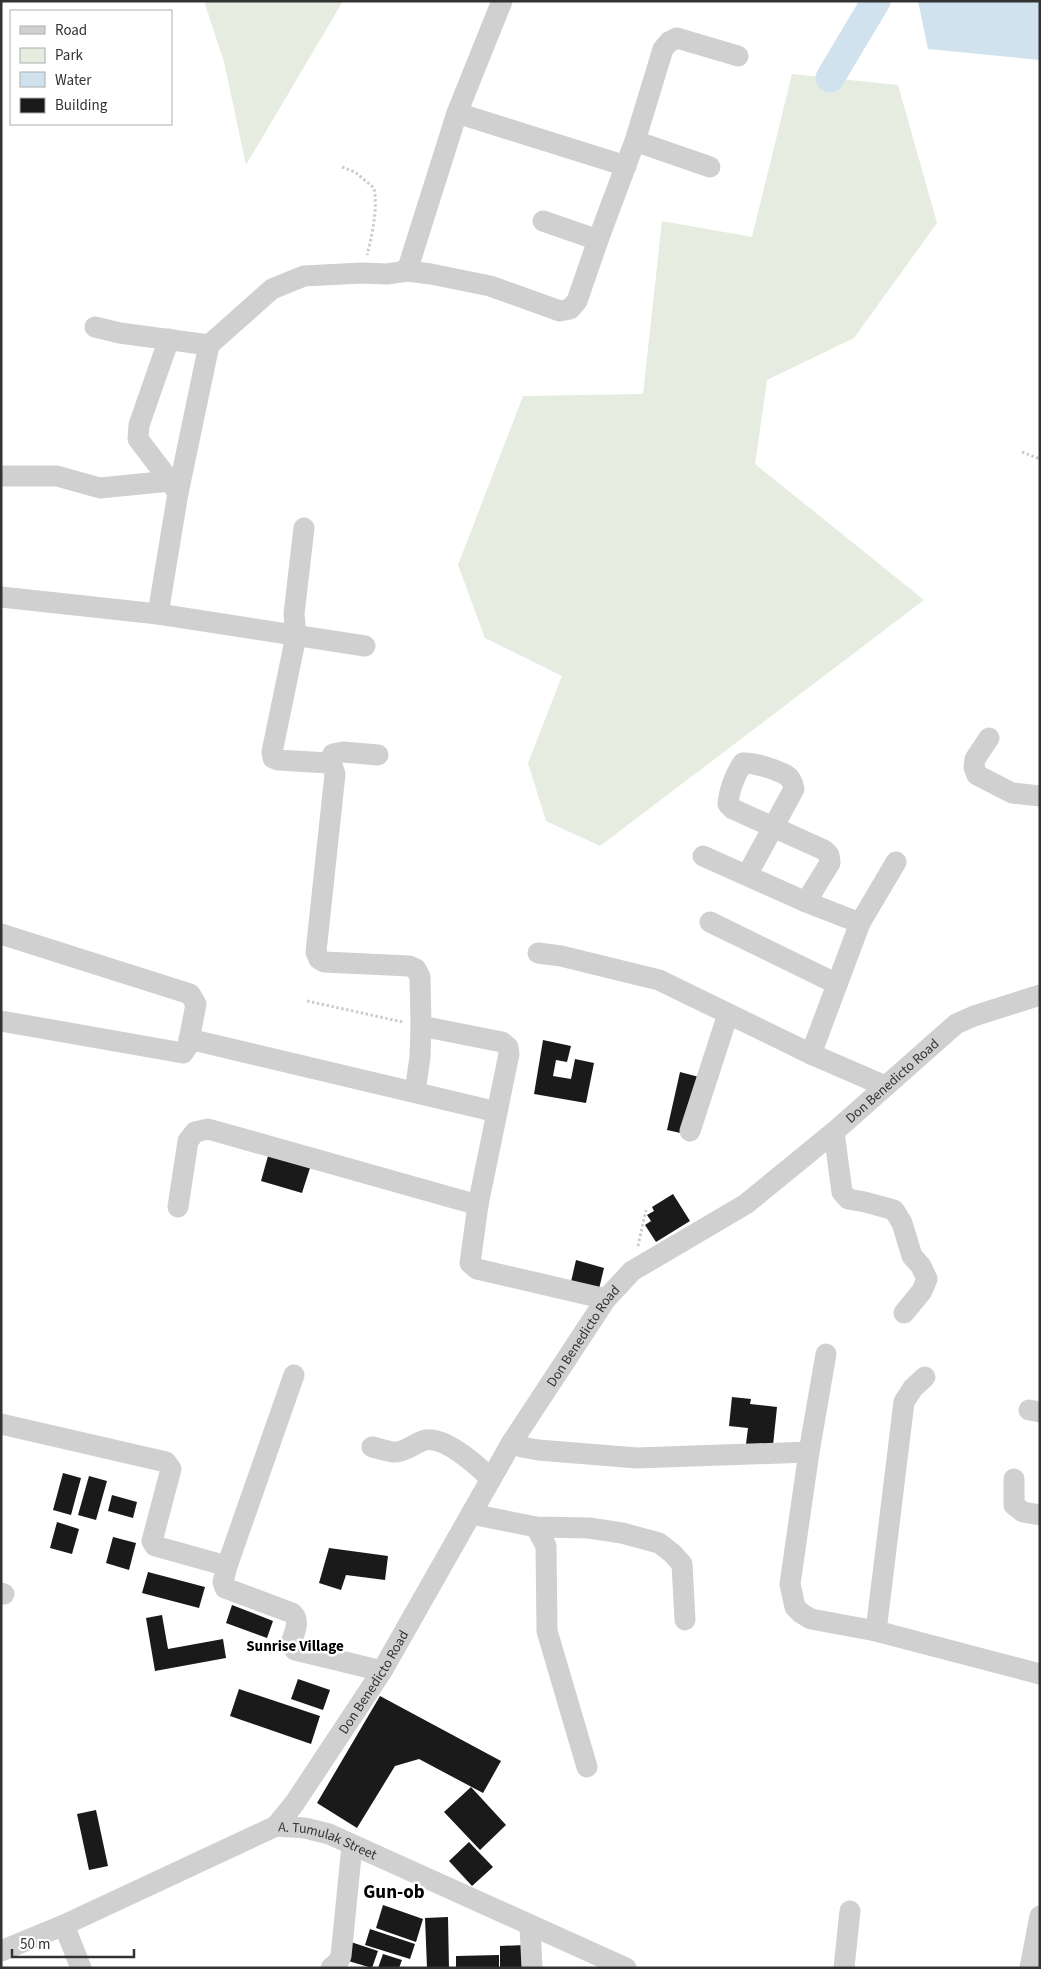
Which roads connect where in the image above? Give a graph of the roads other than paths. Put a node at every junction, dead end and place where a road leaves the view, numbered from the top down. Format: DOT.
graph roads {
  1 [pos="502,1"];
  2 [pos="738,56"];
  3 [pos="457,113"];
  4 [pos="635,141"];
  5 [pos="626,166"];
  6 [pos="710,167"];
  7 [pos="543,221"];
  8 [pos="598,240"];
  9 [pos="407,272"];
  10 [pos="95,327"];
  11 [pos="169,338"];
  12 [pos="209,344"];
  13 [pos="1,476"];
  14 [pos="174,487"];
  15 [pos="304,528"];
  16 [pos="1,597"];
  17 [pos="158,614"];
  18 [pos="296,636"];
  19 [pos="365,646"];
  20 [pos="989,738"];
  21 [pos="378,755"];
  22 [pos="328,763"];
  23 [pos="1040,796"];
  24 [pos="703,856"];
  25 [pos="896,862"];
  26 [pos="747,875"];
  27 [pos="806,902"];
  28 [pos="710,922"];
  29 [pos="860,923"];
  30 [pos="1,934"];
  31 [pos="538,953"];
  32 [pos="837,984"];
  33 [pos="1040,995"];
  34 [pos="728,1014"];
  35 [pos="1,1021"];
  36 [pos="421,1026"];
  37 [pos="189,1039"];
  38 [pos="811,1054"];
  39 [pos="885,1086"];
  40 [pos="415,1092"];
  41 [pos="497,1112"];
  42 [pos="690,1131"];
  43 [pos="834,1132"];
  44 [pos="478,1205"];
  45 [pos="178,1207"];
  46 [pos="606,1299"];
  47 [pos="904,1313"];
  48 [pos="826,1354"];
  49 [pos="294,1375"];
  50 [pos="925,1377"];
  51 [pos="1,1424"];
  52 [pos="512,1442"];
  53 [pos="372,1447"];
  54 [pos="809,1452"];
  55 [pos="491,1479"];
  56 [pos="1014,1479"];
  57 [pos="471,1514"];
  58 [pos="1040,1515"];
  59 [pos="536,1527"];
  60 [pos="227,1566"];
  61 [pos="685,1620"];
  62 [pos="876,1631"];
  63 [pos="382,1672"];
  64 [pos="1040,1674"];
  65 [pos="587,1767"];
  66 [pos="276,1826"];
  67 [pos="352,1846"];
  68 [pos="850,1911"];
  69 [pos="1040,1916"];
  70 [pos="64,1925"];
  71 [pos="530,1926"];
  72 [pos="1,1952"];
  73 [pos="80,1968"];
  74 [pos="331,1968"];
  75 [pos="532,1968"];
  76 [pos="626,1968"];
  77 [pos="844,1968"];
  78 [pos="1030,1968"];
  1 -- 3 [label="street"];
  2 -- 4 [label="street"];
  3 -- 5 [label="street"];
  3 -- 9 [label="street"];
  4 -- 5 [label="street"];
  4 -- 6 [label="street"];
  5 -- 8 [label="street"];
  7 -- 8 [label="street"];
  8 -- 9 [label="street"];
  9 -- 12 [label="street"];
  10 -- 11 [label="street"];
  11 -- 12 [label="street"];
  11 -- 14 [label="street"];
  12 -- 14 [label="street"];
  13 -- 14 [label="street"];
  14 -- 17 [label="street"];
  15 -- 18 [label="street"];
  16 -- 17 [label="street"];
  17 -- 18 [label="street"];
  18 -- 19 [label="street"];
  18 -- 22 [label="street"];
  20 -- 23 [label="street"];
  21 -- 22 [label="street"];
  22 -- 36 [label="street"];
  24 -- 26 [label="street"];
  25 -- 29 [label="street"];
  26 -- 27 [label="street"];
  26 -- 27 [label="street"];
  27 -- 29 [label="street"];
  28 -- 32 [label="street"];
  29 -- 32 [label="street"];
  30 -- 37 [label="street"];
  31 -- 34 [label="street"];
  32 -- 38 [label="street"];
  33 -- 39 [label="street, Don Benedicto Road"];
  34 -- 38 [label="street"];
  34 -- 42 [label="street"];
  35 -- 37 [label="street"];
  36 -- 40 [label="street"];
  36 -- 41 [label="street"];
  37 -- 40 [label="street"];
  38 -- 39 [label="street"];
  39 -- 43 [label="street, Don Benedicto Road"];
  40 -- 41 [label="street"];
  41 -- 44 [label="street"];
  43 -- 46 [label="street, Don Benedicto Road"];
  43 -- 47 [label="street"];
  44 -- 45 [label="street"];
  44 -- 46 [label="street"];
  46 -- 52 [label="street, Don Benedicto Road"];
  48 -- 54 [label="street"];
  49 -- 60 [label="street"];
  50 -- 62 [label="street"];
  51 -- 60 [label="street"];
  52 -- 54 [label="street"];
  52 -- 55 [label="street, Don Benedicto Road"];
  53 -- 55 [label="street"];
  54 -- 62 [label="street"];
  55 -- 57 [label="street, Don Benedicto Road"];
  56 -- 58 [label="street"];
  57 -- 59 [label="street"];
  57 -- 63 [label="street, Don Benedicto Road"];
  59 -- 61 [label="street"];
  59 -- 65 [label="street"];
  60 -- 63 [label="street"];
  62 -- 64 [label="street"];
  63 -- 66 [label="street, Don Benedicto Road"];
  66 -- 67 [label="street, A. Tumulak Street"];
  66 -- 70 [label="street, A. Tumulak Street"];
  67 -- 71 [label="street, A. Tumulak Street"];
  67 -- 74 [label="street"];
  68 -- 77 [label="street"];
  69 -- 78 [label="street"];
  70 -- 72 [label="street, A. Tumulak Street"];
  70 -- 73 [label="street"];
  71 -- 75 [label="street"];
  71 -- 76 [label="street, A. Tumulak Street"];
}
